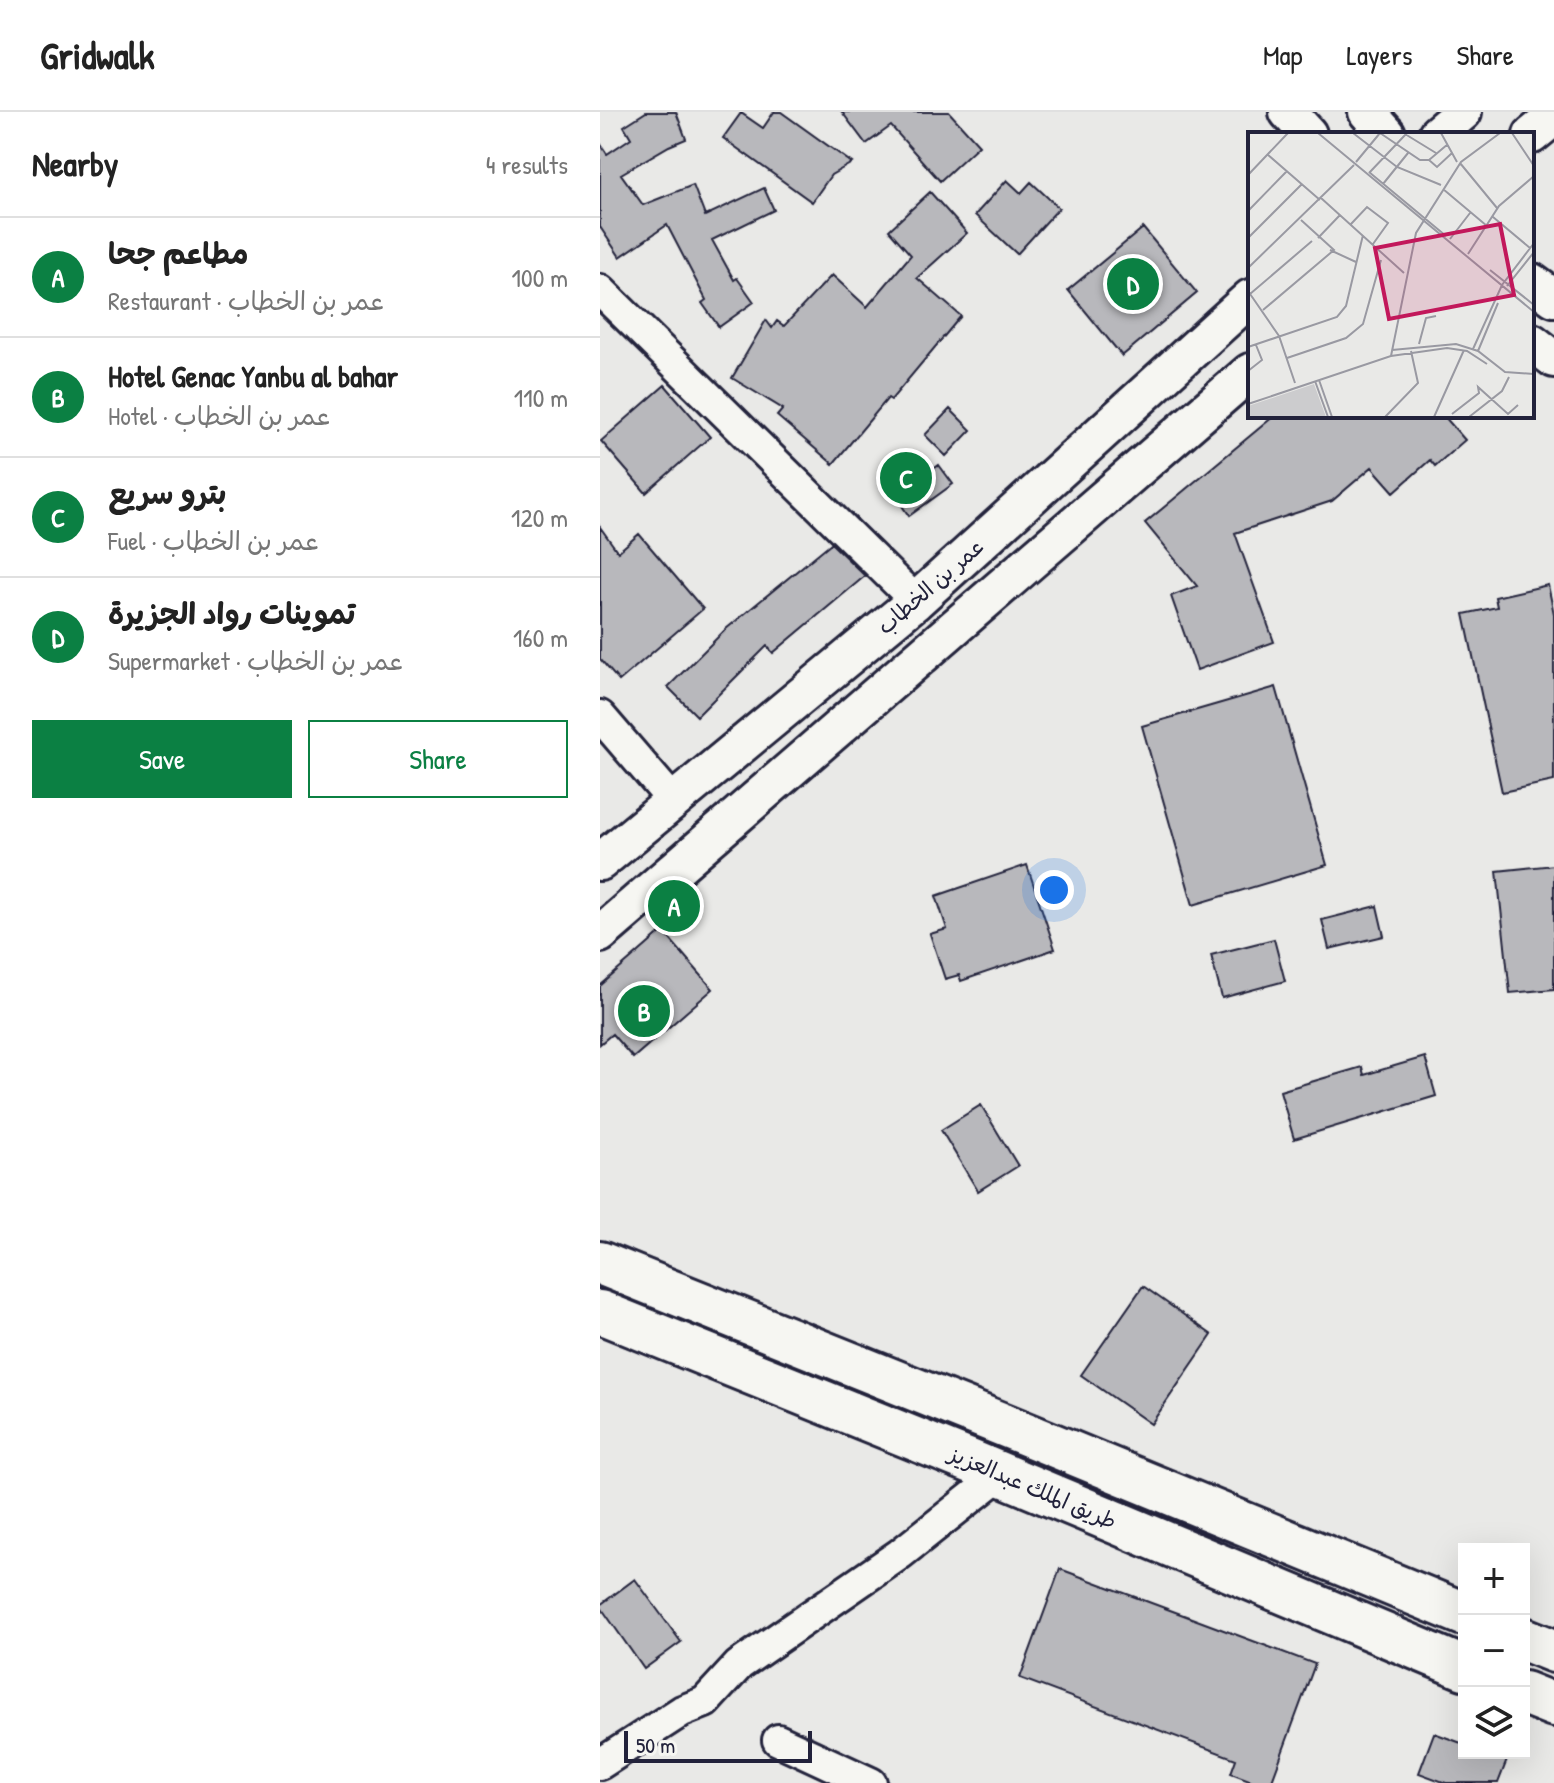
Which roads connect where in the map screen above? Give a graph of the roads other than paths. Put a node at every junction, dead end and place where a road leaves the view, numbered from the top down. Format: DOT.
graph roads {
  1 [pos="1288,112"];
  2 [pos="1367,112"];
  3 [pos="1463,112"];
  4 [pos="1554,117"];
  5 [pos="1306,132"];
  6 [pos="1385,132"];
  7 [pos="1439,132"];
  8 [pos="1534,133"];
  9 [pos="1534,283"];
  10 [pos="601,294"];
  11 [pos="1554,298"];
  12 [pos="1248,300"];
  13 [pos="1534,344"];
  14 [pos="1554,359"];
  15 [pos="1248,374"];
  16 [pos="916,601"];
  17 [pos="600,716"];
  18 [pos="674,802"];
  19 [pos="600,862"];
  20 [pos="600,934"];
  21 [pos="600,1263"];
  22 [pos="600,1312"];
  23 [pos="1001,1474"];
  24 [pos="1458,1612"];
  25 [pos="1530,1641"];
  26 [pos="1554,1651"];
  27 [pos="1458,1665"];
  28 [pos="1530,1695"];
  29 [pos="1554,1705"];
  30 [pos="778,1740"];
  31 [pos="600,1764"];
  32 [pos="871,1783"];
  1 -- 5 [label="street"];
  2 -- 6 [label="street"];
  3 -- 7 [label="street"];
  4 -- 8 [label="street"];
  9 -- 11 [label="street"];
  10 -- 16 [label="street"];
  12 -- 16 [label="street, عمر بن الخطاب"];
  13 -- 14 [label="street"];
  15 -- 20 [label="street"];
  16 -- 18 [label="street, عمر بن الخطاب"];
  17 -- 18 [label="street"];
  18 -- 19 [label="street, عمر بن الخطاب"];
  21 -- 24 [label="main road, طريق الملك عبدالعزيز"];
  22 -- 23 [label="main road, طريق الملك عبدالعزيز"];
  23 -- 27 [label="main road, طريق الملك عبدالعزيز"];
  23 -- 31 [label="street"];
  25 -- 26 [label="main road"];
  28 -- 29 [label="main road"];
  30 -- 32 [label="street"];
}
